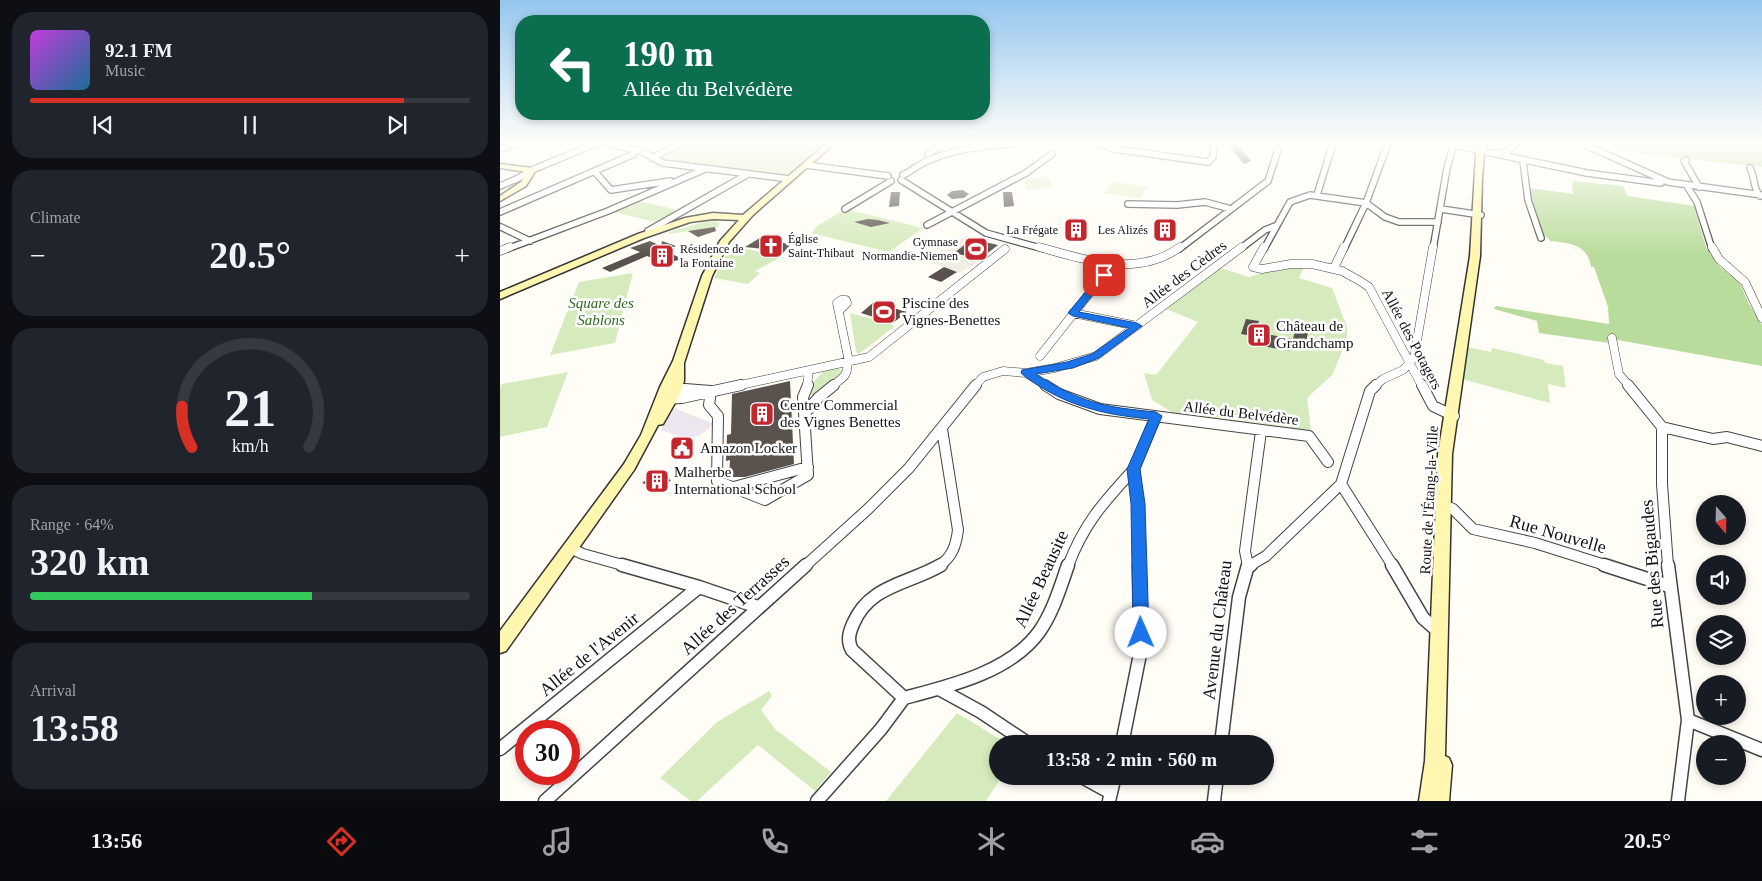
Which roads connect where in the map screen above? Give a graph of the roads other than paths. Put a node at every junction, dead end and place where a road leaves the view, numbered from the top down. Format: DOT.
graph roads {
  1 [pos="515,180"];
  2 [pos="575,180"];
  3 [pos="602,180"];
  4 [pos="737,180"];
  5 [pos="787,180"];
  6 [pos="887,180"];
  7 [pos="907,180"];
  8 [pos="1012,180"];
  9 [pos="1268,180"];
  10 [pos="1321,180"];
  11 [pos="1374,180"];
  12 [pos="1445,180"];
  13 [pos="1482,180"];
  14 [pos="1524,180"];
  15 [pos="1648,180"];
  16 [pos="1665,180"];
  17 [pos="1695,180"];
  18 [pos="1754,180"];
  19 [pos="678,181"];
  20 [pos="1674,183"];
  21 [pos="500,186"];
  22 [pos="1687,186"];
  23 [pos="1699,187"];
  24 [pos="1317,195"];
  25 [pos="1761,196"];
  26 [pos="1366,203"];
  27 [pos="1128,204"];
  28 [pos="845,209"];
  29 [pos="1231,209"];
  30 [pos="1441,209"];
  31 [pos="500,212"];
  32 [pos="952,213"];
  33 [pos="1479,215"];
  34 [pos="744,219"];
  35 [pos="1438,222"];
  36 [pos="927,225"];
  37 [pos="1275,226"];
  38 [pos="501,228"];
  39 [pos="650,232"];
  40 [pos="1540,238"];
  41 [pos="530,241"];
  42 [pos="1005,249"];
  43 [pos="500,251"];
  44 [pos="1334,268"];
  45 [pos="1104,275"];
  46 [pos="500,296"];
  47 [pos="840,310"];
  48 [pos="1073,313"];
  49 [pos="1762,318"];
  50 [pos="1137,326"];
  51 [pos="1612,338"];
  52 [pos="1040,356"];
  53 [pos="848,362"];
  54 [pos="1409,364"];
  55 [pos="809,371"];
  56 [pos="1026,373"];
  57 [pos="711,391"];
  58 [pos="671,395"];
  59 [pos="802,397"];
  60 [pos="818,398"];
  61 [pos="804,413"];
  62 [pos="1156,416"];
  63 [pos="1453,416"];
  64 [pos="942,428"];
  65 [pos="1662,428"];
  66 [pos="1261,431"];
  67 [pos="1762,446"];
  68 [pos="1328,462"];
  69 [pos="808,467"];
  70 [pos="1134,469"];
  71 [pos="1341,484"];
  72 [pos="730,488"];
  73 [pos="1445,506"];
  74 [pos="570,548"];
  75 [pos="1248,566"];
  76 [pos="1669,586"];
  77 [pos="700,587"];
  78 [pos="758,607"];
  79 [pos="1442,634"];
  80 [pos="500,645"];
  81 [pos="939,689"];
  82 [pos="904,698"];
  83 [pos="1688,720"];
  84 [pos="1016,735"];
  85 [pos="1124,735"];
  86 [pos="1222,735"];
  87 [pos="500,749"];
  88 [pos="1762,750"];
  89 [pos="1093,785"];
  90 [pos="1216,785"];
  91 [pos="1110,797"];
  92 [pos="1436,799"];
  93 [pos="546,801"];
  94 [pos="817,801"];
  95 [pos="1214,801"];
  96 [pos="1678,801"];
  1 -- 21 [label="street"];
  2 -- 31 [label="street"];
  3 -- 19 [label="street"];
  4 -- 39 [label="street"];
  5 -- 34 [label="street"];
  6 -- 28 [label="street"];
  7 -- 32 [label="street"];
  8 -- 32 [label="street"];
  9 -- 29 [label="street"];
  10 -- 24 [label="street"];
  11 -- 26 [label="street"];
  12 -- 30 [label="street"];
  13 -- 33 [label="street, Route de l'Étang-la-Ville"];
  14 -- 40 [label="street"];
  15 -- 20 [label="street"];
  16 -- 20 [label="street"];
  17 -- 23 [label="street"];
  18 -- 25 [label="street"];
  19 -- 41 [label="street"];
  20 -- 22 [label="street"];
  22 -- 23 [label="street"];
  22 -- 49 [label="street"];
  23 -- 25 [label="street"];
  24 -- 26 [label="street"];
  24 -- 37 [label="street"];
  26 -- 35 [label="street"];
  26 -- 44 [label="street"];
  27 -- 29 [label="street"];
  29 -- 32 [label="street"];
  30 -- 33 [label="street"];
  30 -- 35 [label="street"];
  32 -- 36 [label="street"];
  33 -- 63 [label="street, Route de l'Étang-la-Ville"];
  34 -- 39 [label="street"];
  34 -- 58 [label="street"];
  35 -- 54 [label="street"];
  37 -- 44 [label="street, Allée des Potagers"];
  37 -- 50 [label="street, Allée des Cèdres"];
  38 -- 41 [label="street"];
  39 -- 46 [label="street"];
  41 -- 43 [label="street"];
  42 -- 53 [label="street"];
  44 -- 54 [label="street, Allée des Potagers"];
  45 -- 48 [label="street"];
  47 -- 53 [label="street"];
  48 -- 50 [label="street"];
  48 -- 52 [label="street"];
  50 -- 56 [label="street, Allée des Cèdres"];
  51 -- 65 [label="street"];
  53 -- 55 [label="street"];
  53 -- 60 [label="street"];
  54 -- 63 [label="street, Allée des Potagers"];
  54 -- 71 [label="street"];
  55 -- 57 [label="street"];
  55 -- 59 [label="street"];
  56 -- 62 [label="street, Allée du Belvédère"];
  56 -- 64 [label="street, Allée des Cèdres"];
  57 -- 58 [label="street"];
  57 -- 72 [label="street"];
  58 -- 74 [label="street"];
  59 -- 60 [label="street"];
  59 -- 61 [label="street"];
  60 -- 61 [label="street"];
  61 -- 69 [label="street"];
  62 -- 66 [label="street, Allée du Belvédère"];
  62 -- 70 [label="street"];
  63 -- 73 [label="street, Route de l'Étang-la-Ville"];
  64 -- 78 [label="street, Allée des Terrasses"];
  64 -- 82 [label="street"];
  65 -- 67 [label="street"];
  65 -- 76 [label="street, Rue des Bigaudes"];
  66 -- 68 [label="street, Allée du Belvédère"];
  66 -- 75 [label="street, Avenue du Château"];
  69 -- 72 [label="street"];
  69 -- 72 [label="street"];
  70 -- 81 [label="street, Allée Beausite"];
  70 -- 85 [label="street"];
  71 -- 75 [label="street"];
  71 -- 79 [label="street"];
  73 -- 76 [label="street, Rue Nouvelle"];
  73 -- 79 [label="street, Route de l'Étang-la-Ville"];
  74 -- 77 [label="street"];
  74 -- 80 [label="street"];
  75 -- 86 [label="street, Avenue du Château"];
  76 -- 83 [label="street, Rue des Bigaudes"];
  77 -- 78 [label="street"];
  77 -- 87 [label="street, Allée de l'Avenir"];
  78 -- 93 [label="street, Allée des Terrasses"];
  79 -- 92 [label="street, Route de l'Étang-la-Ville"];
  81 -- 82 [label="street, Allée Beausite"];
  81 -- 84 [label="street"];
  82 -- 94 [label="street"];
  83 -- 88 [label="street"];
  83 -- 96 [label="street, Rue des Bigaudes"];
  89 -- 91 [label="street"];
  90 -- 95 [label="street"];
}
